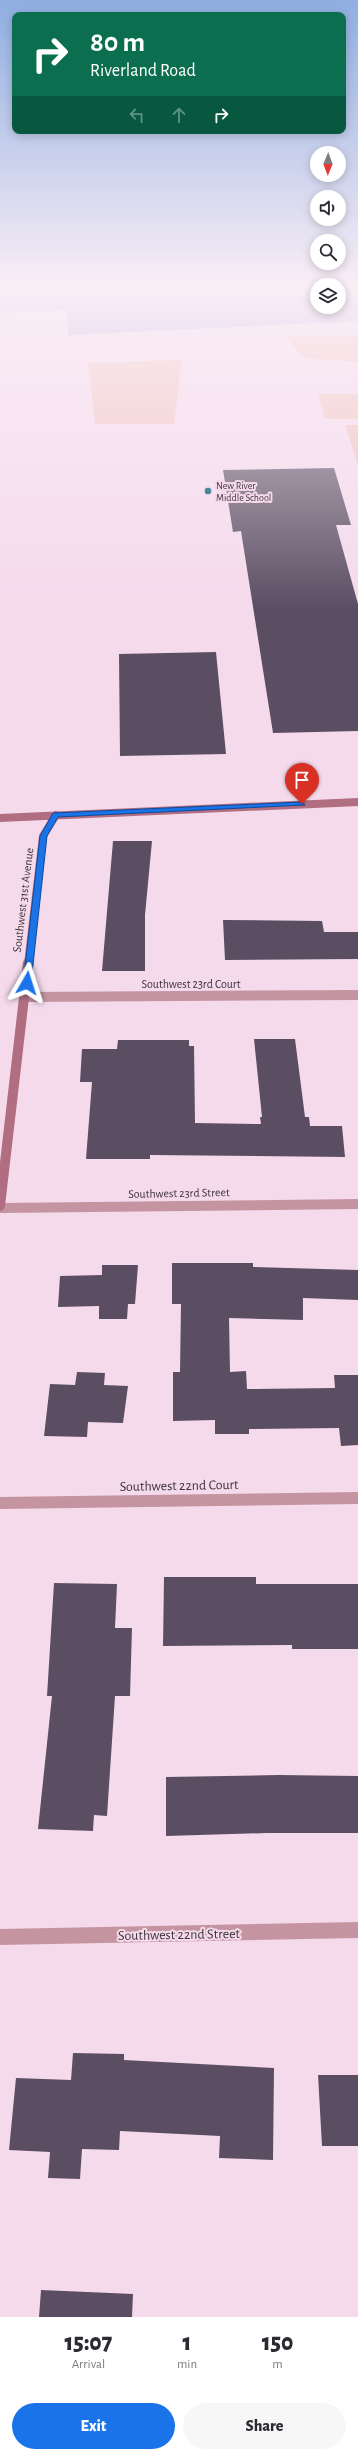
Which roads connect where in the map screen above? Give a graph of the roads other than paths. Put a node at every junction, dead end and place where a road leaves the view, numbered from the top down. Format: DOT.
graph roads {
  1 [pos="358,802"];
  2 [pos="56,815"];
  3 [pos="0,818"];
  4 [pos="358,995"];
  5 [pos="25,997"];
  6 [pos="358,1204"];
  7 [pos="0,1207"];
  8 [pos="358,1498"];
  9 [pos="0,1503"];
  10 [pos="358,1930"];
  11 [pos="0,1937"];
  1 -- 2 [label="street"];
  2 -- 3 [label="street"];
  2 -- 5 [label="street, Southwest 31st Avenue"];
  4 -- 5 [label="street, Southwest 23rd Court"];
  5 -- 7 [label="street, Southwest 31st Avenue"];
  6 -- 7 [label="street, Southwest 23rd Street"];
  8 -- 9 [label="street, Southwest 22nd Court"];
  10 -- 11 [label="street, Southwest 22nd Street"];
}
